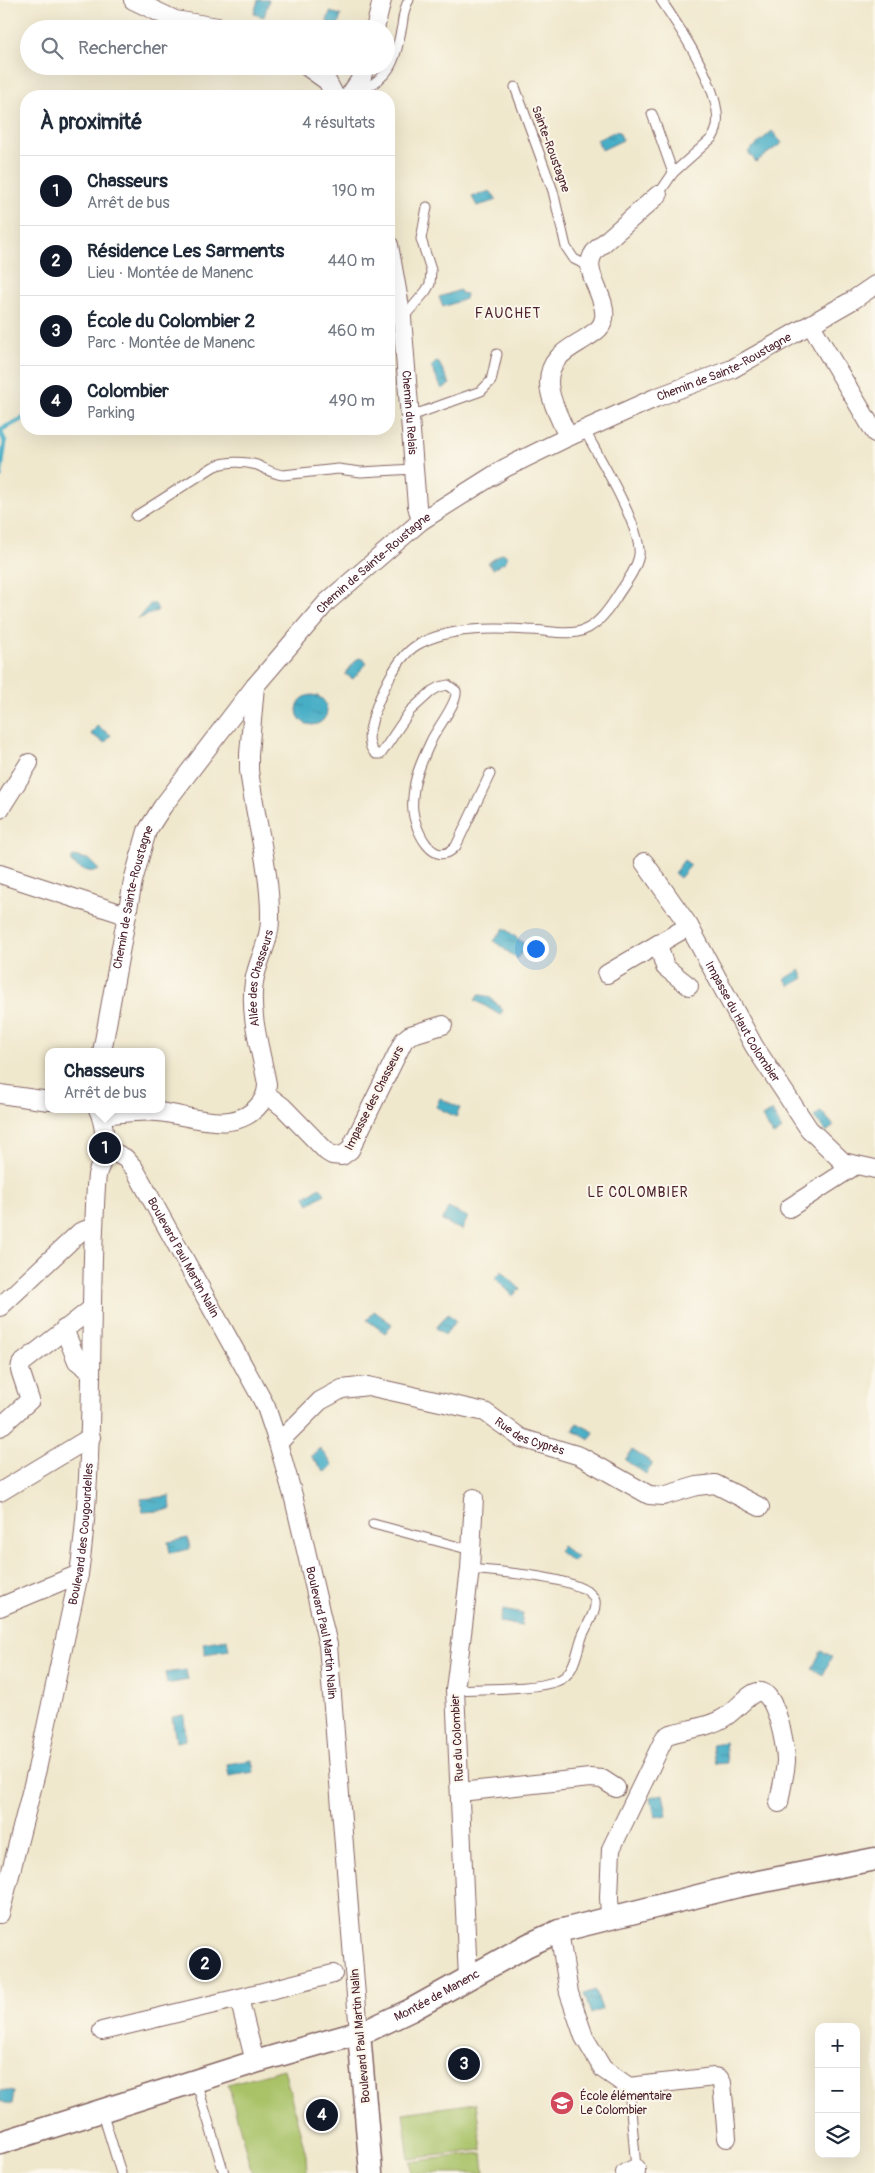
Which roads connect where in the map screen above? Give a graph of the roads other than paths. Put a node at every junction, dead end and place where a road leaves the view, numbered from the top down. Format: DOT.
graph roads {
  1 [pos="133,0"];
  2 [pos="382,0"];
  3 [pos="409,0"];
  4 [pos="661,0"];
  5 [pos="175,20"];
  6 [pos="377,20"];
  7 [pos="395,55"];
  8 [pos="319,75"];
  9 [pos="363,75"];
  10 [pos="383,75"];
  11 [pos="515,88"];
  12 [pos="332,90"];
  13 [pos="353,90"];
  14 [pos="364,90"];
  15 [pos="652,114"];
  16 [pos="673,173"];
  17 [pos="658,195"];
  18 [pos="427,207"];
  19 [pos="590,267"];
  20 [pos="395,279"];
  21 [pos="875,285"];
  22 [pos="402,318"];
  23 [pos="811,325"];
  24 [pos="497,354"];
  25 [pos="411,416"];
  26 [pos="585,430"];
  27 [pos="875,432"];
  28 [pos="568,437"];
  29 [pos="414,469"];
  30 [pos="136,516"];
  31 [pos="421,521"];
  32 [pos="255,686"];
  33 [pos="29,763"];
  34 [pos="490,774"];
  35 [pos="0,809"];
  36 [pos="644,862"];
  37 [pos="0,874"];
  38 [pos="126,915"];
  39 [pos="689,926"];
  40 [pos="658,944"];
  41 [pos="606,974"];
  42 [pos="689,986"];
  43 [pos="443,1025"];
  44 [pos="103,1048"];
  45 [pos="0,1094"];
  46 [pos="266,1094"];
  47 [pos="45,1100"];
  48 [pos="99,1113"];
  49 [pos="164,1113"];
  50 [pos="105,1148"];
  51 [pos="856,1165"];
  52 [pos="875,1169"];
  53 [pos="789,1208"];
  54 [pos="94,1227"];
  55 [pos="0,1307"];
  56 [pos="91,1309"];
  57 [pos="64,1329"];
  58 [pos="91,1372"];
  59 [pos="0,1427"];
  60 [pos="91,1437"];
  61 [pos="278,1443"];
  62 [pos="0,1492"];
  63 [pos="474,1498"];
  64 [pos="760,1507"];
  65 [pos="373,1524"];
  66 [pos="471,1550"];
  67 [pos="470,1569"];
  68 [pos="79,1574"];
  69 [pos="0,1607"];
  70 [pos="455,1690"];
  71 [pos="616,1788"];
  72 [pos="460,1792"];
  73 [pos="779,1802"];
  74 [pos="875,1859"];
  75 [pos="0,1914"];
  76 [pos="610,1917"];
  77 [pos="559,1931"];
  78 [pos="333,1974"];
  79 [pos="468,1978"];
  80 [pos="239,1998"];
  81 [pos="102,2031"];
  82 [pos="359,2033"];
  83 [pos="255,2062"];
  84 [pos="196,2081"];
  85 [pos="629,2087"];
  86 [pos="102,2110"];
  87 [pos="727,2138"];
  88 [pos="0,2143"];
  89 [pos="632,2171"];
  90 [pos="121,2173"];
  91 [pos="224,2173"];
  92 [pos="371,2173"];
  1 -- 5 [label="street"];
  2 -- 6 [label="street"];
  3 -- 7 [label="lane"];
  4 -- 16 [label="lane"];
  8 -- 12 [label="street"];
  9 -- 13 [label="street"];
  10 -- 14 [label="lane"];
  11 -- 19 [label="lane, Sainte-Roustagne"];
  15 -- 16 [label="lane"];
  16 -- 17 [label="lane"];
  17 -- 19 [label="street"];
  18 -- 22 [label="lane"];
  19 -- 28 [label="street"];
  20 -- 22 [label="street, Chemin du Relais"];
  21 -- 23 [label="street, Chemin de Sainte-Roustagne"];
  22 -- 25 [label="street, Chemin du Relais"];
  23 -- 26 [label="street, Chemin de Sainte-Roustagne"];
  23 -- 27 [label="street"];
  24 -- 25 [label="lane"];
  25 -- 29 [label="street, Chemin du Relais"];
  26 -- 28 [label="street, Chemin de Sainte-Roustagne"];
  26 -- 34 [label="lane"];
  28 -- 31 [label="street, Chemin de Sainte-Roustagne"];
  29 -- 30 [label="lane"];
  29 -- 31 [label="street, Chemin du Relais"];
  31 -- 32 [label="street, Chemin de Sainte-Roustagne"];
  32 -- 38 [label="street, Chemin de Sainte-Roustagne"];
  32 -- 46 [label="street, Allée des Chasseurs"];
  33 -- 35 [label="street"];
  36 -- 39 [label="street, Impasse du Haut Colombier"];
  37 -- 38 [label="street"];
  38 -- 44 [label="street, Chemin de Sainte-Roustagne"];
  39 -- 40 [label="street"];
  39 -- 51 [label="street, Impasse du Haut Colombier"];
  40 -- 41 [label="street"];
  40 -- 42 [label="street"];
  43 -- 46 [label="street, Impasse des Chasseurs"];
  45 -- 47 [label="street"];
  46 -- 49 [label="street"];
  48 -- 50 [label="street"];
  50 -- 54 [label="street, Boulevard des Cougourdelles"];
  50 -- 61 [label="street, Boulevard Paul Martin Nalin"];
  51 -- 52 [label="street, Impasse du Haut Colombier"];
  51 -- 53 [label="street"];
  54 -- 55 [label="street"];
  54 -- 56 [label="street, Boulevard des Cougourdelles"];
  56 -- 57 [label="street"];
  56 -- 58 [label="street, Boulevard des Cougourdelles"];
  57 -- 58 [label="street"];
  57 -- 59 [label="street"];
  58 -- 60 [label="street, Boulevard des Cougourdelles"];
  60 -- 62 [label="street"];
  60 -- 68 [label="street, Boulevard des Cougourdelles"];
  61 -- 64 [label="street, Rue des Cyprès"];
  61 -- 82 [label="street, Boulevard Paul Martin Nalin"];
  63 -- 66 [label="street, Rue du Colombier"];
  65 -- 66 [label="lane"];
  66 -- 67 [label="street, Rue du Colombier"];
  67 -- 70 [label="street, Rue du Colombier"];
  67 -- 70 [label="lane"];
  68 -- 69 [label="street"];
  68 -- 75 [label="street, Boulevard des Cougourdelles"];
  70 -- 72 [label="street, Rue du Colombier"];
  71 -- 72 [label="street"];
  72 -- 79 [label="street, Rue du Colombier"];
  73 -- 76 [label="street"];
  74 -- 76 [label="street, Montée de Manenc"];
  76 -- 77 [label="street, Montée de Manenc"];
  77 -- 79 [label="street, Montée de Manenc"];
  77 -- 85 [label="street"];
  78 -- 80 [label="street"];
  79 -- 82 [label="street, Montée de Manenc"];
  80 -- 81 [label="street"];
  80 -- 83 [label="street"];
  82 -- 83 [label="street, Montée de Manenc"];
  82 -- 92 [label="street, Boulevard Paul Martin Nalin"];
  83 -- 84 [label="street, Montée de Manenc"];
  84 -- 86 [label="street, Montée de Manenc"];
  84 -- 91 [label="lane"];
  85 -- 87 [label="street"];
  85 -- 89 [label="lane"];
  86 -- 88 [label="street, Montée de Manenc"];
  86 -- 90 [label="lane"];
}
